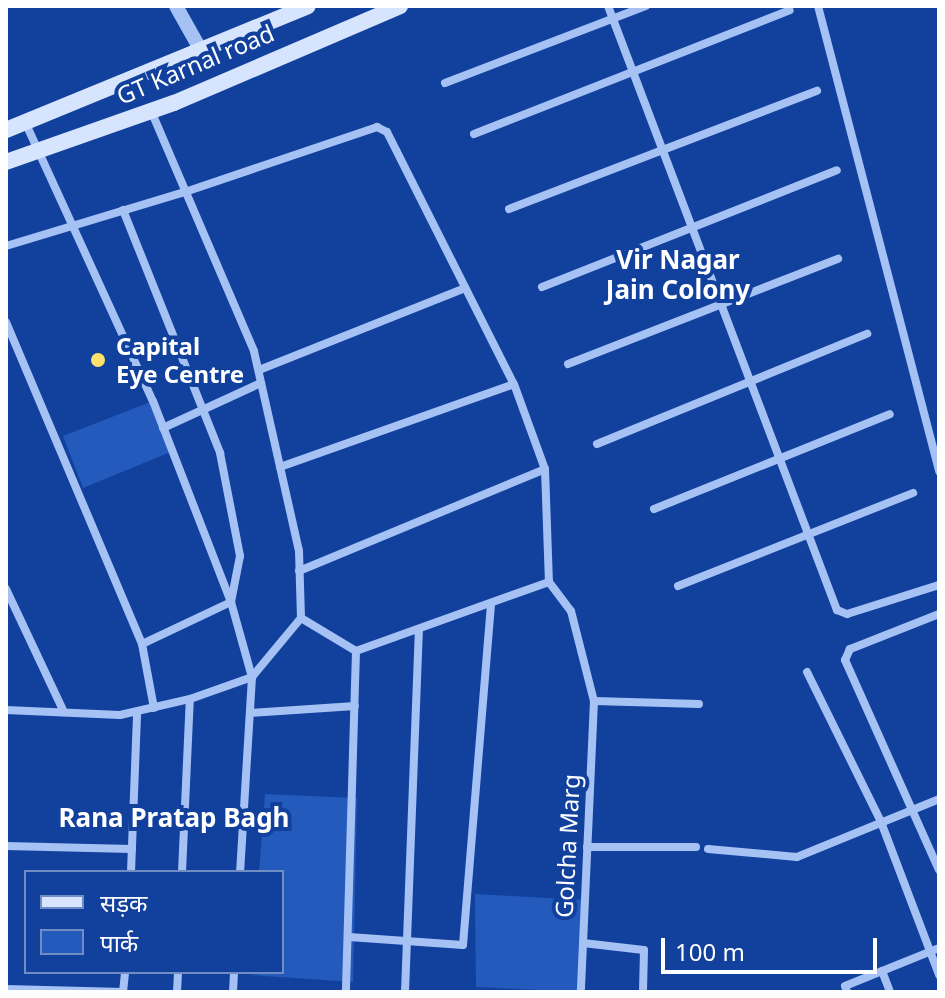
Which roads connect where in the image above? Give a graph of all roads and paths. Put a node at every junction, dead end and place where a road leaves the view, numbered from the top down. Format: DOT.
graph roads {
  1 [pos="176,6"];
  2 [pos="308,6"];
  3 [pos="400,6"];
  4 [pos="608,6"];
  5 [pos="646,6"];
  6 [pos="818,6"];
  7 [pos="790,10"];
  8 [pos="612,19"];
  9 [pos="199,47"];
  10 [pos="633,73"];
  11 [pos="445,83"];
  12 [pos="817,91"];
  13 [pos="151,111"];
  14 [pos="26,124"];
  15 [pos="6,130"];
  16 [pos="474,134"];
  17 [pos="662,149"];
  18 [pos="39,151"];
  19 [pos="6,162"];
  20 [pos="837,170"];
  21 [pos="185,192"];
  22 [pos="509,209"];
  23 [pos="123,210"];
  24 [pos="74,224"];
  25 [pos="692,228"];
  26 [pos="6,246"];
  27 [pos="838,259"];
  28 [pos="542,287"];
  29 [pos="465,288"];
  30 [pos="720,301"];
  31 [pos="6,322"];
  32 [pos="867,334"];
  33 [pos="568,364"];
  34 [pos="259,370"];
  35 [pos="750,381"];
  36 [pos="261,383"];
  37 [pos="514,384"];
  38 [pos="203,410"];
  39 [pos="890,414"];
  40 [pos="163,428"];
  41 [pos="597,444"];
  42 [pos="779,455"];
  43 [pos="280,467"];
  44 [pos="545,469"];
  45 [pos="939,472"];
  46 [pos="913,493"];
  47 [pos="654,509"];
  48 [pos="808,532"];
  49 [pos="299,571"];
  50 [pos="549,582"];
  51 [pos="939,585"];
  52 [pos="678,586"];
  53 [pos="6,589"];
  54 [pos="231,602"];
  55 [pos="491,605"];
  56 [pos="939,614"];
  57 [pos="301,618"];
  58 [pos="419,629"];
  59 [pos="142,644"];
  60 [pos="356,651"];
  61 [pos="807,672"];
  62 [pos="252,677"];
  63 [pos="190,699"];
  64 [pos="594,701"];
  65 [pos="699,704"];
  66 [pos="355,706"];
  67 [pos="154,708"];
  68 [pos="6,710"];
  69 [pos="64,712"];
  70 [pos="137,713"];
  71 [pos="250,713"];
  72 [pos="939,799"];
  73 [pos="914,808"];
  74 [pos="881,822"];
  75 [pos="6,846"];
  76 [pos="587,847"];
  77 [pos="696,847"];
  78 [pos="132,849"];
  79 [pos="708,849"];
  80 [pos="131,870"];
  81 [pos="182,870"];
  82 [pos="240,870"];
  83 [pos="939,870"];
  84 [pos="349,937"];
  85 [pos="407,941"];
  86 [pos="583,943"];
  87 [pos="939,948"];
  88 [pos="929,952"];
  89 [pos="882,971"];
  90 [pos="939,975"];
  91 [pos="6,989"];
  92 [pos="123,992"];
  93 [pos="346,992"];
  94 [pos="405,992"];
  95 [pos="581,992"];
  96 [pos="643,992"];
  97 [pos="847,992"];
  98 [pos="890,992"];
  1 -- 9 [label="street"];
  2 -- 9 [label="main road, GT Karnal road"];
  3 -- 13 [label="main road, GT Karnal road"];
  4 -- 8 [label="street"];
  5 -- 8 [label="street"];
  6 -- 45 [label="street"];
  7 -- 10 [label="street"];
  8 -- 10 [label="street"];
  8 -- 11 [label="street"];
  9 -- 14 [label="main road, GT Karnal road"];
  10 -- 16 [label="street"];
  10 -- 17 [label="street"];
  12 -- 17 [label="street"];
  13 -- 18 [label="main road, GT Karnal road"];
  13 -- 21 [label="street"];
  14 -- 15 [label="main road, GT Karnal road"];
  14 -- 18 [label="street"];
  17 -- 22 [label="street"];
  17 -- 25 [label="street"];
  18 -- 19 [label="main road, GT Karnal road"];
  18 -- 24 [label="street"];
  20 -- 25 [label="street"];
  21 -- 23 [label="street"];
  21 -- 29 [label="street"];
  21 -- 34 [label="street"];
  23 -- 24 [label="street"];
  23 -- 38 [label="street"];
  24 -- 26 [label="street"];
  24 -- 40 [label="street"];
  25 -- 28 [label="street"];
  25 -- 30 [label="street"];
  27 -- 30 [label="street"];
  29 -- 34 [label="street"];
  29 -- 37 [label="street"];
  30 -- 33 [label="street"];
  30 -- 35 [label="street"];
  31 -- 59 [label="street"];
  32 -- 35 [label="street"];
  34 -- 36 [label="street"];
  35 -- 41 [label="street"];
  35 -- 42 [label="street"];
  36 -- 38 [label="street"];
  36 -- 43 [label="street"];
  37 -- 43 [label="street"];
  37 -- 44 [label="street"];
  38 -- 40 [label="street"];
  38 -- 54 [label="street"];
  39 -- 42 [label="street"];
  40 -- 54 [label="street"];
  42 -- 47 [label="street"];
  42 -- 48 [label="street"];
  43 -- 49 [label="street"];
  44 -- 49 [label="street"];
  44 -- 50 [label="street"];
  46 -- 48 [label="street"];
  48 -- 51 [label="street"];
  48 -- 52 [label="street"];
  49 -- 57 [label="street"];
  50 -- 55 [label="street"];
  50 -- 64 [label="street, Golcha Marg"];
  53 -- 69 [label="street"];
  54 -- 59 [label="street"];
  54 -- 62 [label="street"];
  55 -- 58 [label="street"];
  55 -- 85 [label="street"];
  56 -- 73 [label="street"];
  57 -- 60 [label="street"];
  57 -- 62 [label="street"];
  58 -- 60 [label="street"];
  58 -- 85 [label="street"];
  59 -- 67 [label="street"];
  60 -- 66 [label="street"];
  61 -- 74 [label="street"];
  62 -- 63 [label="street"];
  62 -- 71 [label="street"];
  63 -- 67 [label="street"];
  63 -- 81 [label="street"];
  64 -- 65 [label="street"];
  64 -- 76 [label="street, Golcha Marg"];
  66 -- 71 [label="street"];
  66 -- 84 [label="street"];
  67 -- 70 [label="street"];
  68 -- 69 [label="street"];
  69 -- 70 [label="street"];
  70 -- 78 [label="street"];
  71 -- 82 [label="street"];
  72 -- 73 [label="street"];
  73 -- 74 [label="street"];
  73 -- 83 [label="street"];
  74 -- 79 [label="street"];
  74 -- 88 [label="street"];
  75 -- 78 [label="street"];
  76 -- 77 [label="street"];
  76 -- 86 [label="street, Golcha Marg"];
  78 -- 80 [label="street"];
  84 -- 85 [label="street"];
  84 -- 93 [label="street"];
  85 -- 94 [label="street"];
  86 -- 95 [label="street, Golcha Marg"];
  86 -- 96 [label="street"];
  87 -- 88 [label="street"];
  88 -- 89 [label="street"];
  88 -- 90 [label="street"];
  89 -- 97 [label="street"];
  89 -- 98 [label="street"];
  91 -- 92 [label="street"];
}
